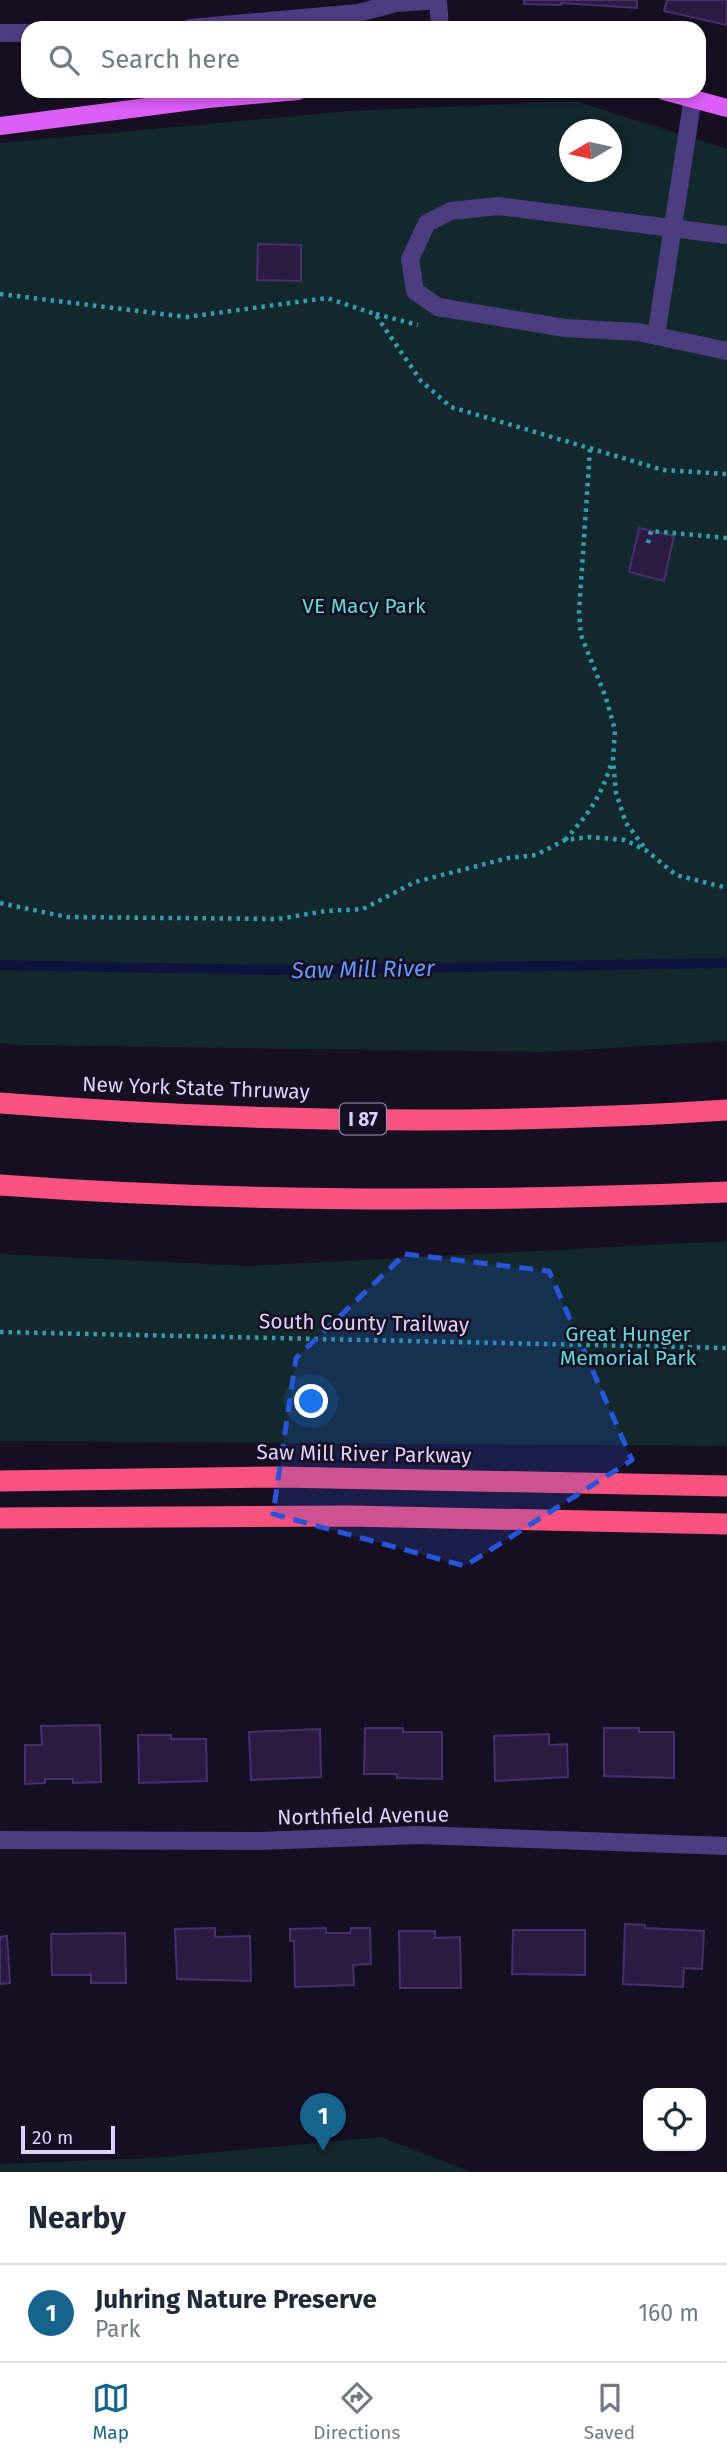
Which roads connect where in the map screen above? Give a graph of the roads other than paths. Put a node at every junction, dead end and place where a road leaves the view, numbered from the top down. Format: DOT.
graph roads {
  1 [pos="357,7"];
  2 [pos="246,21"];
  3 [pos="440,21"];
  4 [pos="0,33"];
  5 [pos="21,33"];
  6 [pos="219,98"];
  7 [pos="693,98"];
  8 [pos="696,98"];
  9 [pos="727,108"];
  10 [pos="0,126"];
  11 [pos="672,226"];
  12 [pos="727,234"];
  13 [pos="656,336"];
  14 [pos="727,351"];
  15 [pos="0,1103"];
  16 [pos="727,1110"];
  17 [pos="0,1185"];
  18 [pos="727,1192"];
  19 [pos="0,1480"];
  20 [pos="727,1486"];
  21 [pos="0,1518"];
  22 [pos="727,1524"];
  23 [pos="0,1840"];
  24 [pos="727,1846"];
  1 -- 2 [label="street"];
  1 -- 3 [label="street"];
  4 -- 5 [label="street"];
  6 -- 10 [label="main road"];
  7 -- 11 [label="street"];
  8 -- 9 [label="main road"];
  11 -- 12 [label="street"];
  11 -- 13 [label="street"];
  11 -- 13 [label="street"];
  13 -- 14 [label="street"];
  15 -- 16 [label="highway, New York State Thruway / I 87"];
  17 -- 18 [label="highway"];
  19 -- 20 [label="highway, Saw Mill River Parkway"];
  21 -- 22 [label="highway"];
  23 -- 24 [label="street, Northfield Avenue"];
}
